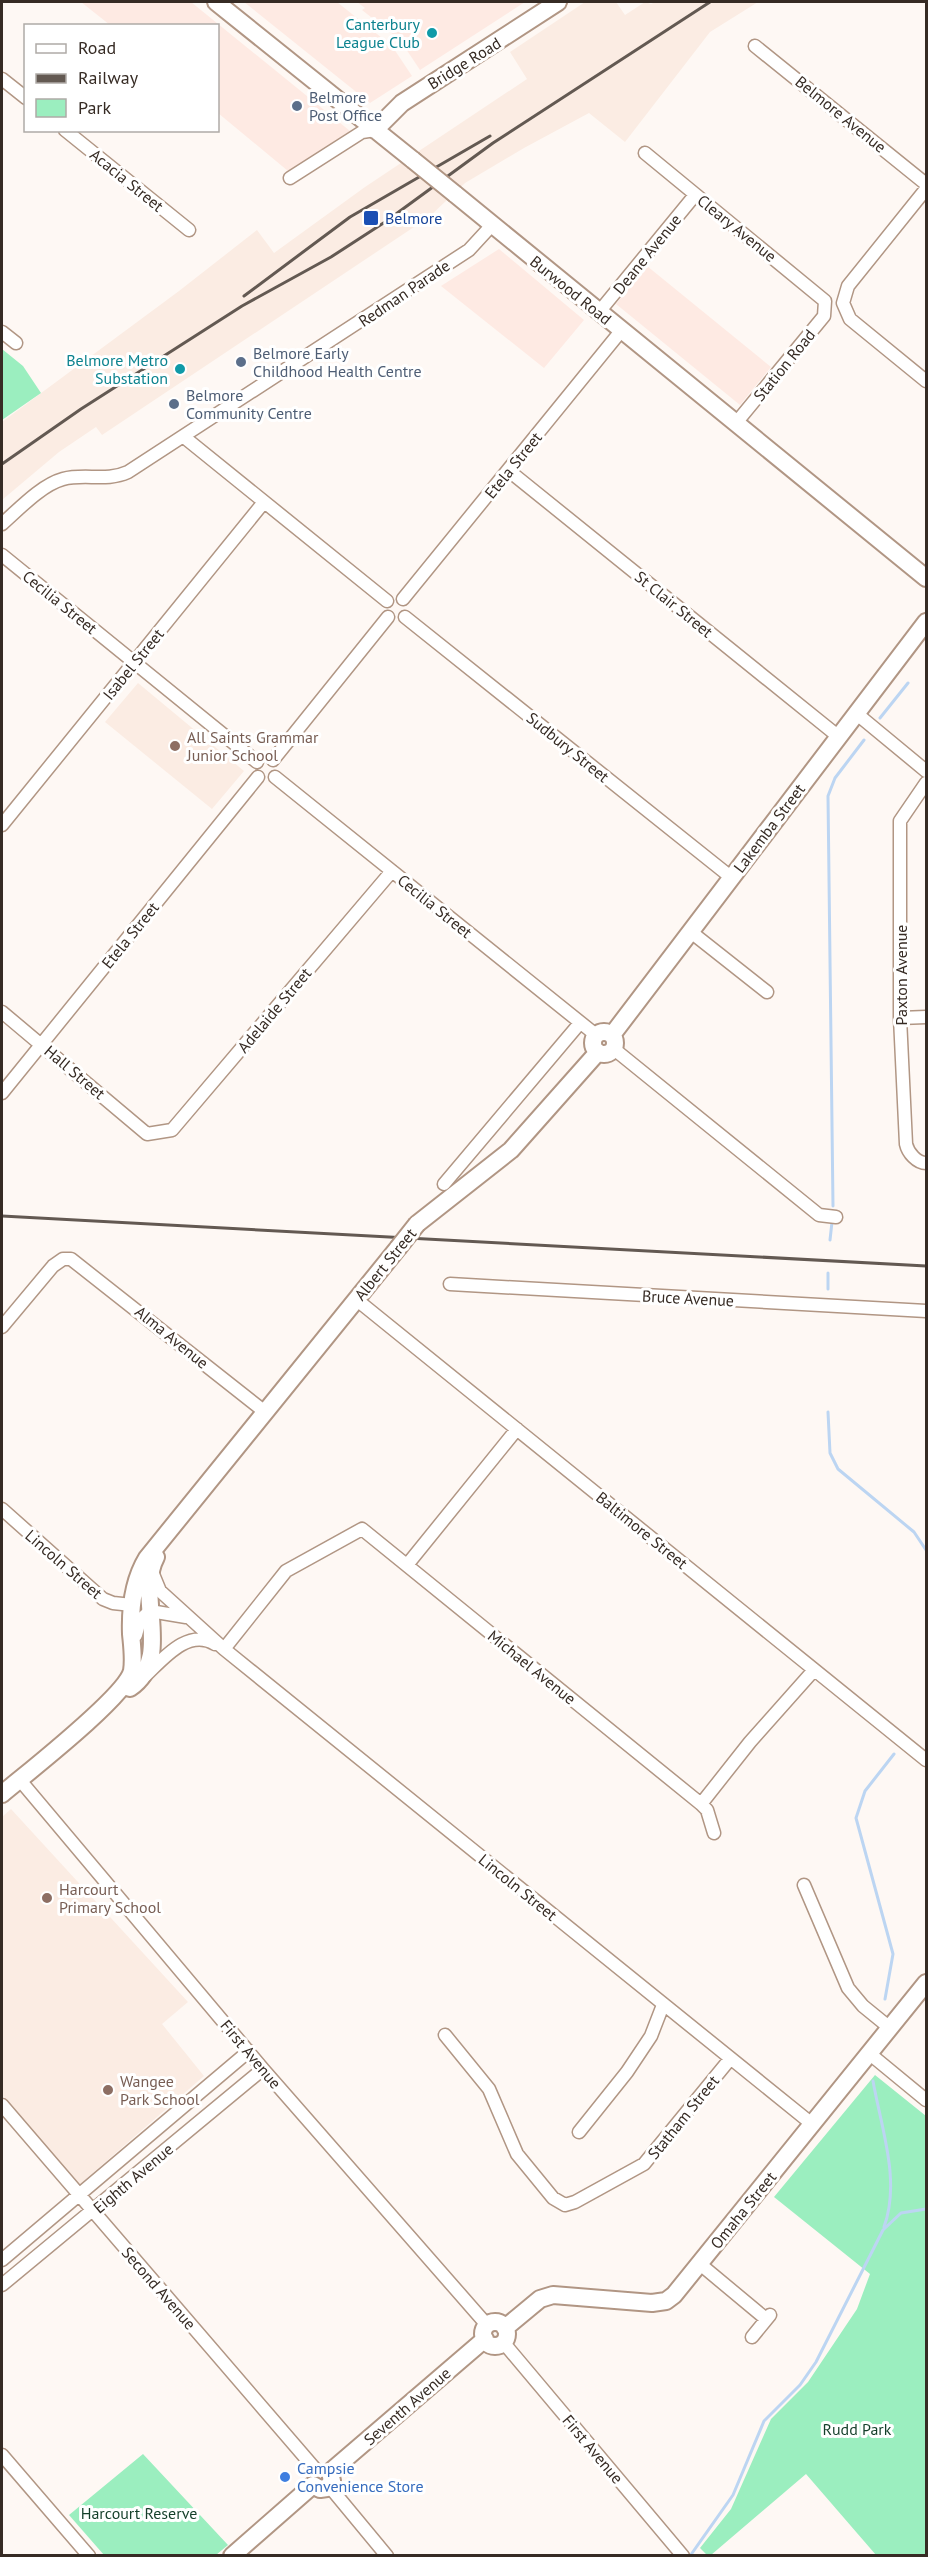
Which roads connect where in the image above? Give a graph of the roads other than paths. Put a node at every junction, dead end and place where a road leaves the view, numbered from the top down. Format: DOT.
graph roads {
  1 [pos="216,2"];
  2 [pos="558,2"];
  3 [pos="754,46"];
  4 [pos="2,79"];
  5 [pos="24,96"];
  6 [pos="375,130"];
  7 [pos="67,132"];
  8 [pos="645,153"];
  9 [pos="290,178"];
  10 [pos="927,184"];
  11 [pos="927,189"];
  12 [pos="695,195"];
  13 [pos="492,225"];
  14 [pos="189,230"];
  15 [pos="826,305"];
  16 [pos="599,312"];
  17 [pos="621,331"];
  18 [pos="2,332"];
  19 [pos="16,343"];
  20 [pos="927,381"];
  21 [pos="736,423"];
  22 [pos="184,437"];
  23 [pos="508,470"];
  24 [pos="264,502"];
  25 [pos="2,524"];
  26 [pos="2,555"];
  27 [pos="927,578"];
  28 [pos="403,599"];
  29 [pos="387,601"];
  30 [pos="388,617"];
  31 [pos="405,617"];
  32 [pos="927,622"];
  33 [pos="135,662"];
  34 [pos="857,714"];
  35 [pos="839,737"];
  36 [pos="273,760"];
  37 [pos="257,762"];
  38 [pos="927,771"];
  39 [pos="258,777"];
  40 [pos="275,777"];
  41 [pos="927,783"];
  42 [pos="2,825"];
  43 [pos="392,871"];
  44 [pos="732,878"];
  45 [pos="691,932"];
  46 [pos="767,992"];
  47 [pos="2,1012"];
  48 [pos="927,1017"];
  49 [pos="900,1018"];
  50 [pos="580,1023"];
  51 [pos="605,1043"];
  52 [pos="41,1044"];
  53 [pos="2,1093"];
  54 [pos="147,1134"];
  55 [pos="927,1163"];
  56 [pos="444,1184"];
  57 [pos="836,1217"];
  58 [pos="450,1284"];
  59 [pos="357,1300"];
  60 [pos="927,1311"];
  61 [pos="2,1328"];
  62 [pos="265,1412"];
  63 [pos="517,1429"];
  64 [pos="195,1498"];
  65 [pos="2,1509"];
  66 [pos="154,1560"];
  67 [pos="407,1565"];
  68 [pos="132,1605"];
  69 [pos="150,1611"];
  70 [pos="191,1618"];
  71 [pos="224,1649"];
  72 [pos="132,1654"];
  73 [pos="814,1670"];
  74 [pos="134,1685"];
  75 [pos="102,1708"];
  76 [pos="927,1760"];
  77 [pos="19,1779"];
  78 [pos="2,1794"];
  79 [pos="701,1804"];
  80 [pos="714,1833"];
  81 [pos="804,1885"];
  82 [pos="927,1983"];
  83 [pos="663,2005"];
  84 [pos="890,2028"];
  85 [pos="444,2035"];
  86 [pos="249,2051"];
  87 [pos="870,2054"];
  88 [pos="730,2059"];
  89 [pos="263,2069"];
  90 [pos="927,2100"];
  91 [pos="2,2105"];
  92 [pos="812,2124"];
  93 [pos="579,2132"];
  94 [pos="77,2194"];
  95 [pos="92,2211"];
  96 [pos="2,2260"];
  97 [pos="700,2264"];
  98 [pos="2,2285"];
  99 [pos="486,2332"];
  100 [pos="504,2335"];
  101 [pos="752,2337"];
  102 [pos="2,2455"];
  103 [pos="322,2478"];
  104 [pos="680,2552"];
  105 [pos="89,2556"];
  106 [pos="232,2556"];
  107 [pos="387,2556"];
  1 -- 6 [label="main road, Burwood Road"];
  2 -- 6 [label="main road, Bridge Road"];
  3 -- 10 [label="street, Belmore Avenue"];
  4 -- 5 [label="street"];
  6 -- 9 [label="street"];
  6 -- 13 [label="main road, Burwood Road, bridge"];
  7 -- 14 [label="street, Acacia Street"];
  8 -- 12 [label="street, Cleary Avenue"];
  11 -- 20 [label="street"];
  12 -- 15 [label="street, Cleary Avenue"];
  12 -- 16 [label="street, Deane Avenue"];
  13 -- 16 [label="main road, Burwood Road"];
  13 -- 22 [label="street, Redman Parade"];
  15 -- 21 [label="street, Station Road"];
  16 -- 17 [label="main road, Burwood Road"];
  17 -- 21 [label="main road, Burwood Road"];
  17 -- 23 [label="street, Etela Street"];
  18 -- 19 [label="street"];
  21 -- 27 [label="main road, Burwood Road"];
  22 -- 24 [label="street"];
  22 -- 25 [label="street, Redman Parade"];
  23 -- 28 [label="street, Etela Street"];
  23 -- 35 [label="street, St Clair Street"];
  24 -- 29 [label="street"];
  24 -- 33 [label="street, Isabel Street"];
  26 -- 33 [label="street, Cecilia Street"];
  28 -- 29 [label="street"];
  28 -- 31 [label="street"];
  29 -- 30 [label="street"];
  30 -- 31 [label="street"];
  30 -- 36 [label="street"];
  31 -- 44 [label="street, Sudbury Street"];
  32 -- 34 [label="main road, Lakemba Street"];
  33 -- 37 [label="street, Cecilia Street"];
  33 -- 42 [label="street, Isabel Street"];
  34 -- 35 [label="main road, Lakemba Street"];
  34 -- 38 [label="street"];
  35 -- 44 [label="main road, Lakemba Street"];
  36 -- 37 [label="street"];
  36 -- 40 [label="street"];
  37 -- 39 [label="street"];
  39 -- 40 [label="street"];
  39 -- 52 [label="street, Etela Street"];
  40 -- 43 [label="street, Cecilia Street"];
  41 -- 49 [label="street, Paxton Avenue"];
  43 -- 50 [label="street, Cecilia Street"];
  43 -- 54 [label="street, Adelaide Street"];
  44 -- 45 [label="main road, Lakemba Street"];
  45 -- 46 [label="street"];
  45 -- 51 [label="main road, Lakemba Street"];
  47 -- 52 [label="street, Hall Street"];
  48 -- 49 [label="street"];
  49 -- 55 [label="street, Paxton Avenue"];
  50 -- 51 [label="street, Cecilia Street"];
  50 -- 56 [label="street"];
  51 -- 57 [label="street, Cecilia Street"];
  51 -- 59 [label="main road, Albert Street, bridge"];
  52 -- 53 [label="street, Etela Street"];
  52 -- 54 [label="street, Hall Street"];
  58 -- 60 [label="street, Bruce Avenue"];
  59 -- 62 [label="main road, Albert Street"];
  59 -- 63 [label="street, Baltimore Street"];
  61 -- 62 [label="street, Alma Avenue"];
  62 -- 64 [label="main road, Albert Street"];
  63 -- 67 [label="street"];
  63 -- 73 [label="street, Baltimore Street"];
  64 -- 66 [label="main road, Albert Street"];
  64 -- 68 [label="main road, Albert Street"];
  65 -- 68 [label="street, Lincoln Street"];
  66 -- 69 [label="main road, Albert Street"];
  66 -- 70 [label="street, Lincoln Street"];
  67 -- 71 [label="street, Michael Avenue"];
  67 -- 79 [label="street, Michael Avenue"];
  68 -- 72 [label="main road, Albert Street"];
  69 -- 70 [label="street"];
  69 -- 72 [label="street"];
  69 -- 74 [label="main road, Albert Street"];
  70 -- 71 [label="street, Lincoln Street"];
  71 -- 74 [label="street, Lincoln Street"];
  71 -- 83 [label="street, Lincoln Street"];
  72 -- 75 [label="main road, Albert Street"];
  73 -- 76 [label="street, Baltimore Street"];
  73 -- 79 [label="street"];
  74 -- 75 [label="main road, Albert Street"];
  75 -- 77 [label="main road"];
  77 -- 78 [label="main road"];
  77 -- 86 [label="street, First Avenue"];
  79 -- 80 [label="street, Michael Avenue"];
  81 -- 84 [label="street"];
  82 -- 84 [label="main road, Omaha Street"];
  83 -- 88 [label="street, Lincoln Street"];
  83 -- 93 [label="street"];
  84 -- 87 [label="main road, Omaha Street"];
  85 -- 88 [label="street, Statham Street"];
  86 -- 89 [label="street, First Avenue"];
  86 -- 94 [label="street, Eighth Avenue"];
  87 -- 90 [label="street"];
  87 -- 92 [label="main road, Omaha Street"];
  88 -- 92 [label="street, Lincoln Street"];
  89 -- 95 [label="street, Eighth Avenue"];
  89 -- 99 [label="street, First Avenue"];
  91 -- 94 [label="street, Second Avenue"];
  92 -- 97 [label="main road, Omaha Street"];
  94 -- 95 [label="street, Second Avenue"];
  94 -- 96 [label="street, Eighth Avenue"];
  95 -- 98 [label="street, Eighth Avenue"];
  95 -- 103 [label="street, Second Avenue"];
  97 -- 100 [label="main road, Omaha Street"];
  97 -- 101 [label="street"];
  99 -- 100 [label="main road"];
  99 -- 103 [label="main road, Seventh Avenue"];
  100 -- 104 [label="street, First Avenue"];
  102 -- 105 [label="street"];
  103 -- 106 [label="main road, Seventh Avenue"];
  103 -- 107 [label="street, Second Avenue"];
}
